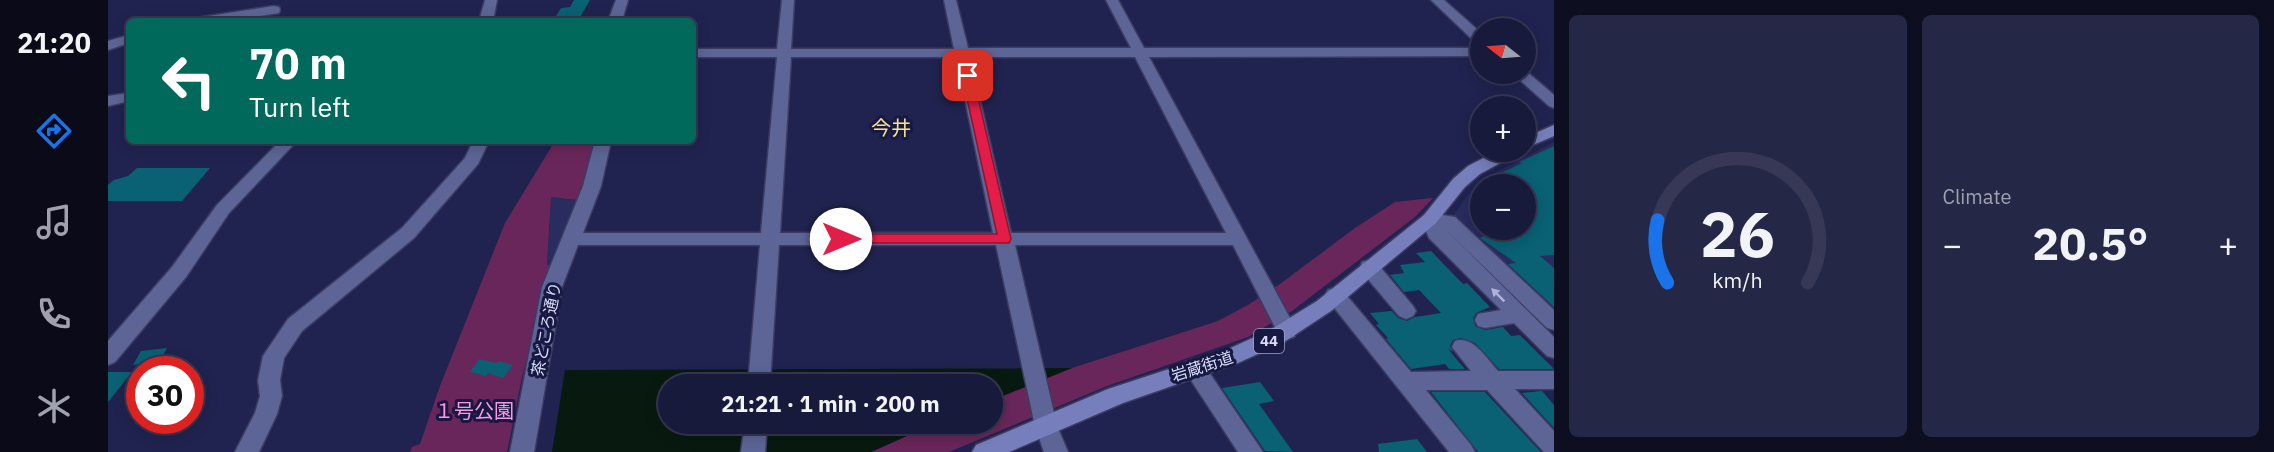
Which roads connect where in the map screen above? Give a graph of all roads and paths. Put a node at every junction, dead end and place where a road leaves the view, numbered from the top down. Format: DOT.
graph roads {
  1 [pos="260,0"];
  2 [pos="490,0"];
  3 [pos="622,0"];
  4 [pos="788,0"];
  5 [pos="950,0"];
  6 [pos="1112,0"];
  7 [pos="1437,0"];
  8 [pos="274,10"];
  9 [pos="222,18"];
  10 [pos="281,18"];
  11 [pos="487,18"];
  12 [pos="614,18"];
  13 [pos="1470,30"];
  14 [pos="126,40"];
  15 [pos="108,46"];
  16 [pos="1470,52"];
  17 [pos="696,53"];
  18 [pos="962,53"];
  19 [pos="1140,53"];
  20 [pos="784,54"];
  21 [pos="1532,84"];
  22 [pos="126,98"];
  23 [pos="108,101"];
  24 [pos="1554,103"];
  25 [pos="1554,130"];
  26 [pos="1536,138"];
  27 [pos="286,144"];
  28 [pos="480,144"];
  29 [pos="602,144"];
  30 [pos="1487,162"];
  31 [pos="1430,219"];
  32 [pos="571,238"];
  33 [pos="1005,239"];
  34 [pos="1238,239"];
  35 [pos="771,240"];
  36 [pos="1369,267"];
  37 [pos="1335,296"];
  38 [pos="1406,311"];
  39 [pos="1518,315"];
  40 [pos="1485,320"];
  41 [pos="1554,321"];
  42 [pos="1287,331"];
  43 [pos="1462,347"];
  44 [pos="1554,350"];
  45 [pos="108,355"];
  46 [pos="1194,368"];
  47 [pos="760,374"];
  48 [pos="1554,380"];
  49 [pos="1405,381"];
  50 [pos="1494,381"];
  51 [pos="1046,426"];
  52 [pos="755,434"];
  53 [pos="1554,447"];
  54 [pos="247,452"];
  55 [pos="522,452"];
  56 [pos="753,452"];
  57 [pos="984,452"];
  58 [pos="1056,452"];
  59 [pos="1251,452"];
  60 [pos="1463,452"];
  1 -- 8 [label="street"];
  2 -- 11 [label="street"];
  3 -- 12 [label="street"];
  4 -- 20 [label="street"];
  5 -- 18 [label="street"];
  6 -- 19 [label="street"];
  7 -- 13 [label="street"];
  8 -- 9 [label="street"];
  8 -- 10 [label="street"];
  14 -- 15 [label="street"];
  16 -- 19 [label="street"];
  17 -- 20 [label="street"];
  18 -- 19 [label="street"];
  18 -- 20 [label="street"];
  18 -- 33 [label="street"];
  19 -- 34 [label="street"];
  20 -- 35 [label="street"];
  21 -- 24 [label="street"];
  22 -- 23 [label="street"];
  25 -- 26 [label="main road"];
  27 -- 45 [label="street"];
  28 -- 54 [label="street"];
  29 -- 32 [label="street, 茶どころ通り"];
  30 -- 31 [label="main road, 岩蔵街道 / 44"];
  31 -- 36 [label="main road, 岩蔵街道 / 44"];
  39 -- 31 [label="street, one-way"];
  31 -- 41 [label="street"];
  32 -- 35 [label="street"];
  32 -- 55 [label="street, 茶どころ通り"];
  33 -- 34 [label="street"];
  33 -- 35 [label="street"];
  33 -- 51 [label="street"];
  34 -- 42 [label="street"];
  35 -- 47 [label="street"];
  36 -- 37 [label="main road, 岩蔵街道 / 44"];
  36 -- 38 [label="street"];
  37 -- 42 [label="main road, 岩蔵街道 / 44"];
  37 -- 49 [label="street"];
  39 -- 40 [label="street"];
  39 -- 44 [label="street"];
  42 -- 46 [label="main road, 岩蔵街道 / 44"];
  43 -- 50 [label="street"];
  46 -- 51 [label="main road, 岩蔵街道 / 44"];
  46 -- 59 [label="street"];
  48 -- 50 [label="street"];
  49 -- 50 [label="street"];
  49 -- 60 [label="street"];
  50 -- 53 [label="street"];
  51 -- 57 [label="main road, 岩蔵街道 / 44"];
  51 -- 58 [label="street"];
  52 -- 56 [label="street"];
}
